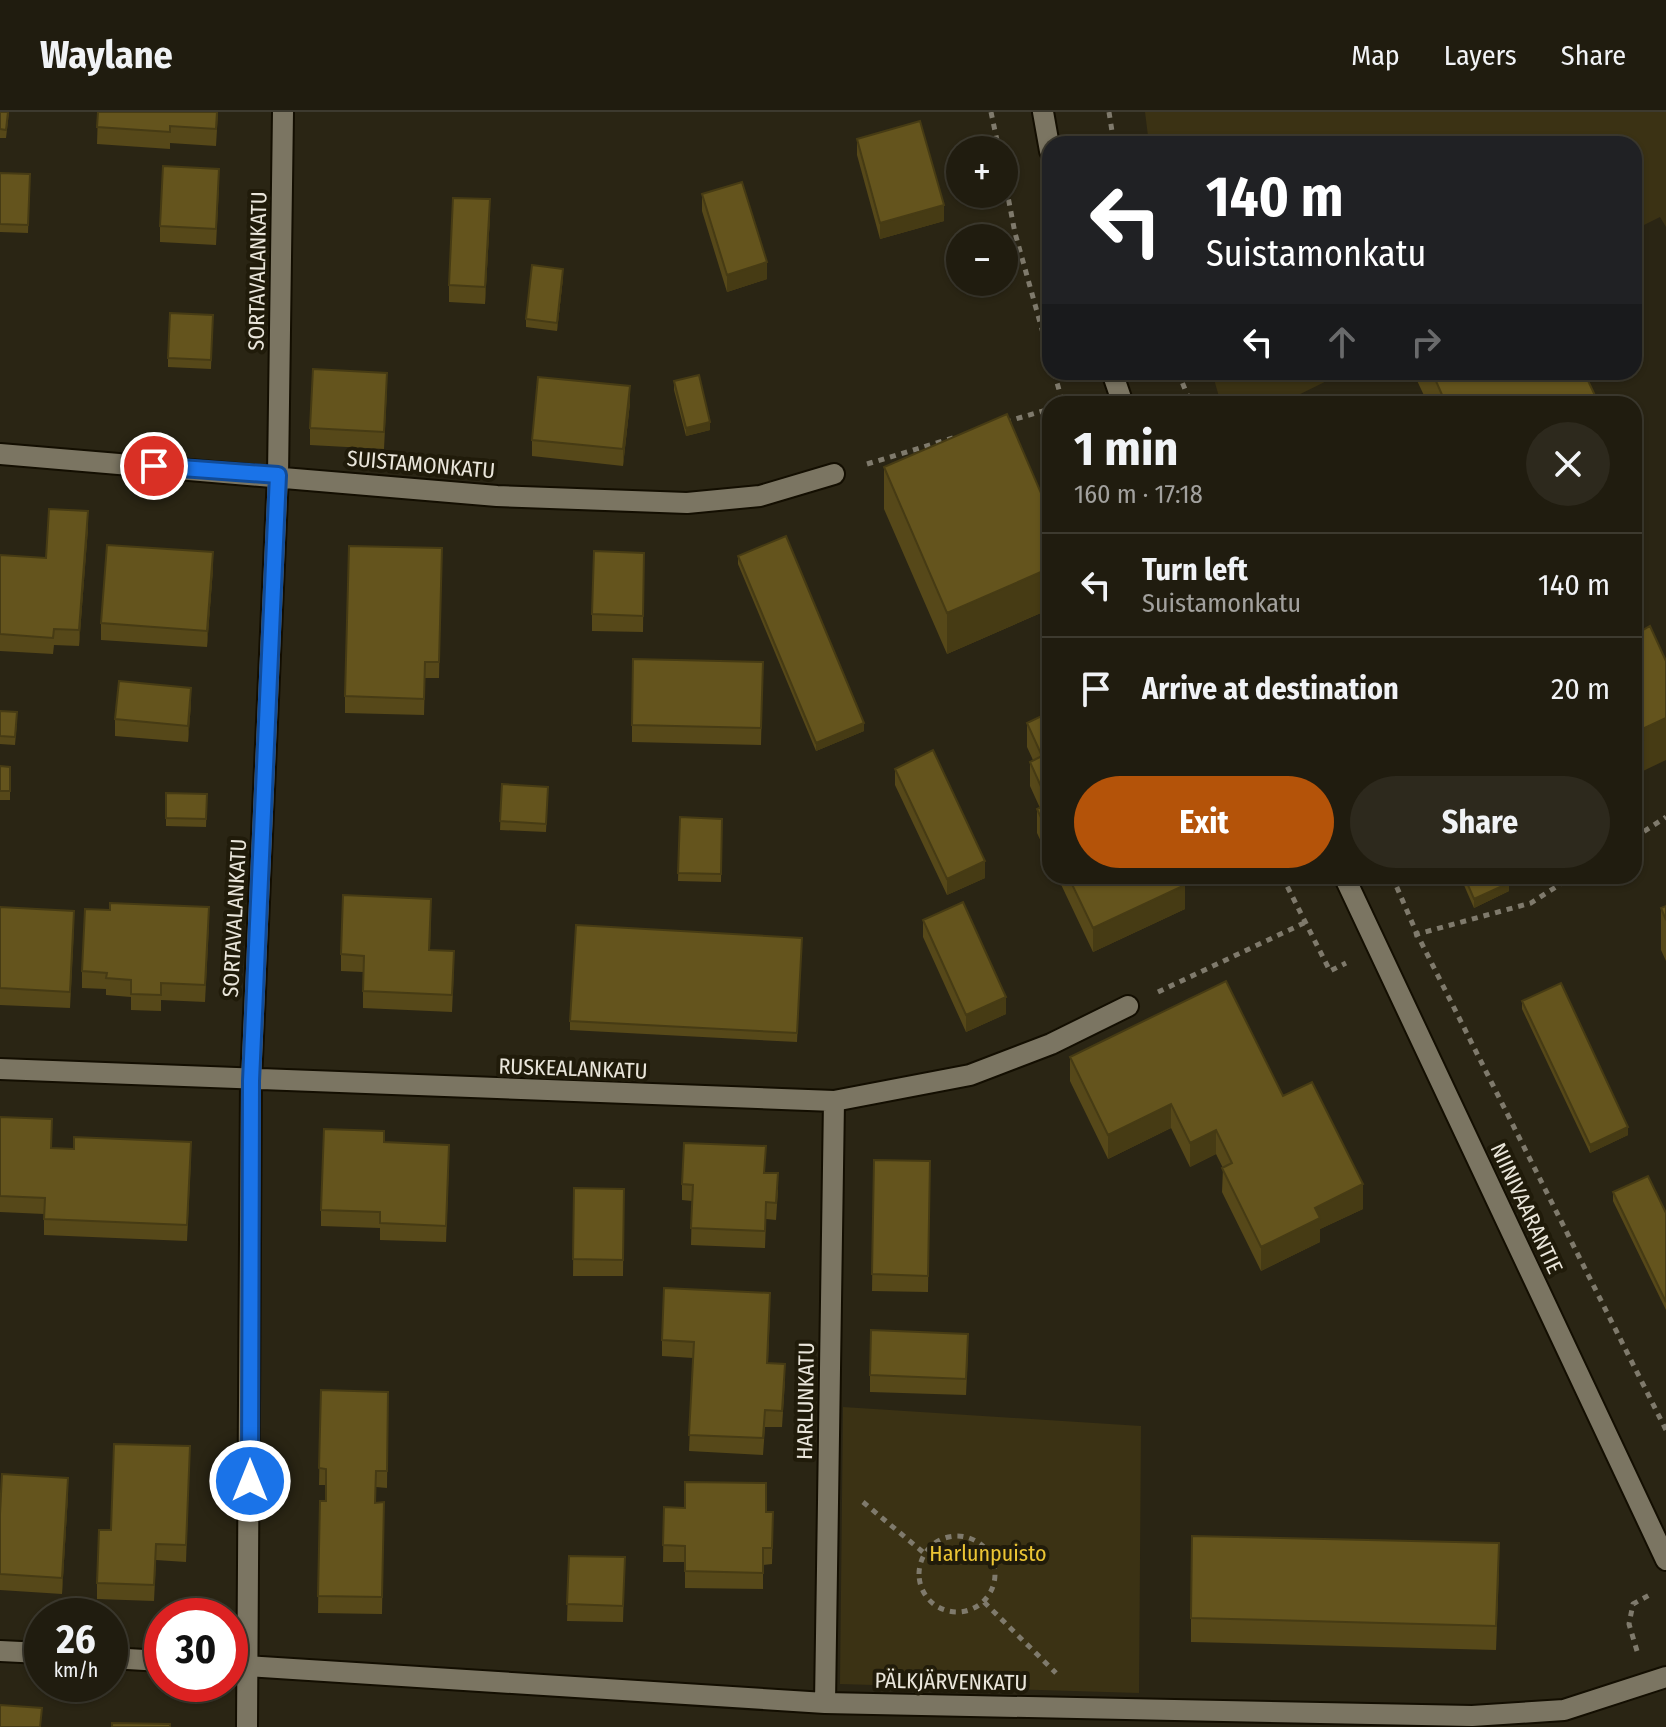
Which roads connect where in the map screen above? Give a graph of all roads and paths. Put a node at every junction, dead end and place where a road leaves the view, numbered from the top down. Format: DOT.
graph roads {
  1 [pos="283,112"];
  2 [pos="991,112"];
  3 [pos="1043,112"];
  4 [pos="1109,112"];
  5 [pos="996,136"];
  6 [pos="1047,136"];
  7 [pos="1113,136"];
  8 [pos="1010,208"];
  9 [pos="1042,329"];
  10 [pos="1042,411"];
  11 [pos="992,426"];
  12 [pos="964,435"];
  13 [pos="0,454"];
  14 [pos="834,474"];
  15 [pos="278,475"];
  16 [pos="1666,817"];
  17 [pos="1642,833"];
  18 [pos="1348,884"];
  19 [pos="1395,884"];
  20 [pos="1561,884"];
  21 [pos="1304,923"];
  22 [pos="1417,934"];
  23 [pos="1128,1006"];
  24 [pos="0,1069"];
  25 [pos="251,1081"];
  26 [pos="834,1101"];
  27 [pos="1666,1430"];
  28 [pos="828,1473"];
  29 [pos="924,1553"];
  30 [pos="1666,1560"];
  31 [pos="1666,1585"];
  32 [pos="241,1598"];
  33 [pos="984,1602"];
  34 [pos="0,1651"];
  35 [pos="24,1652"];
  36 [pos="248,1667"];
  37 [pos="1659,1681"];
  38 [pos="244,1702"];
  39 [pos="825,1703"];
  40 [pos="1091,1708"];
  41 [pos="247,1727"];
  1 -- 15 [label="street, SORTAVALANKATU"];
  2 -- 5 [label="path"];
  3 -- 6 [label="street"];
  4 -- 7 [label="path"];
  8 -- 9 [label="path"];
  10 -- 11 [label="path"];
  12 -- 14 [label="path"];
  13 -- 15 [label="street, SUISTAMONKATU"];
  14 -- 15 [label="street, SUISTAMONKATU"];
  15 -- 25 [label="street, SORTAVALANKATU"];
  16 -- 17 [label="path"];
  18 -- 30 [label="street, NIINIVAARANTIE"];
  19 -- 22 [label="path"];
  20 -- 22 [label="path"];
  21 -- 23 [label="path"];
  22 -- 27 [label="path"];
  23 -- 26 [label="street, RUSKEALANKATU"];
  24 -- 25 [label="street, RUSKEALANKATU"];
  25 -- 26 [label="street, RUSKEALANKATU"];
  25 -- 32 [label="street, SORTAVALANKATU"];
  26 -- 28 [label="street, HARLUNKATU"];
  28 -- 29 [label="path"];
  28 -- 39 [label="street, HARLUNKATU"];
  29 -- 33 [label="path"];
  29 -- 33 [label="path"];
  31 -- 37 [label="path"];
  33 -- 40 [label="path"];
  34 -- 35 [label="street"];
  36 -- 39 [label="street, PÄLKJÄRVENKATU"];
  37 -- 40 [label="street, PÄLKJÄRVENKATU"];
  38 -- 41 [label="street, SORTAVALANKATU"];
  39 -- 40 [label="street, PÄLKJÄRVENKATU"];
}
